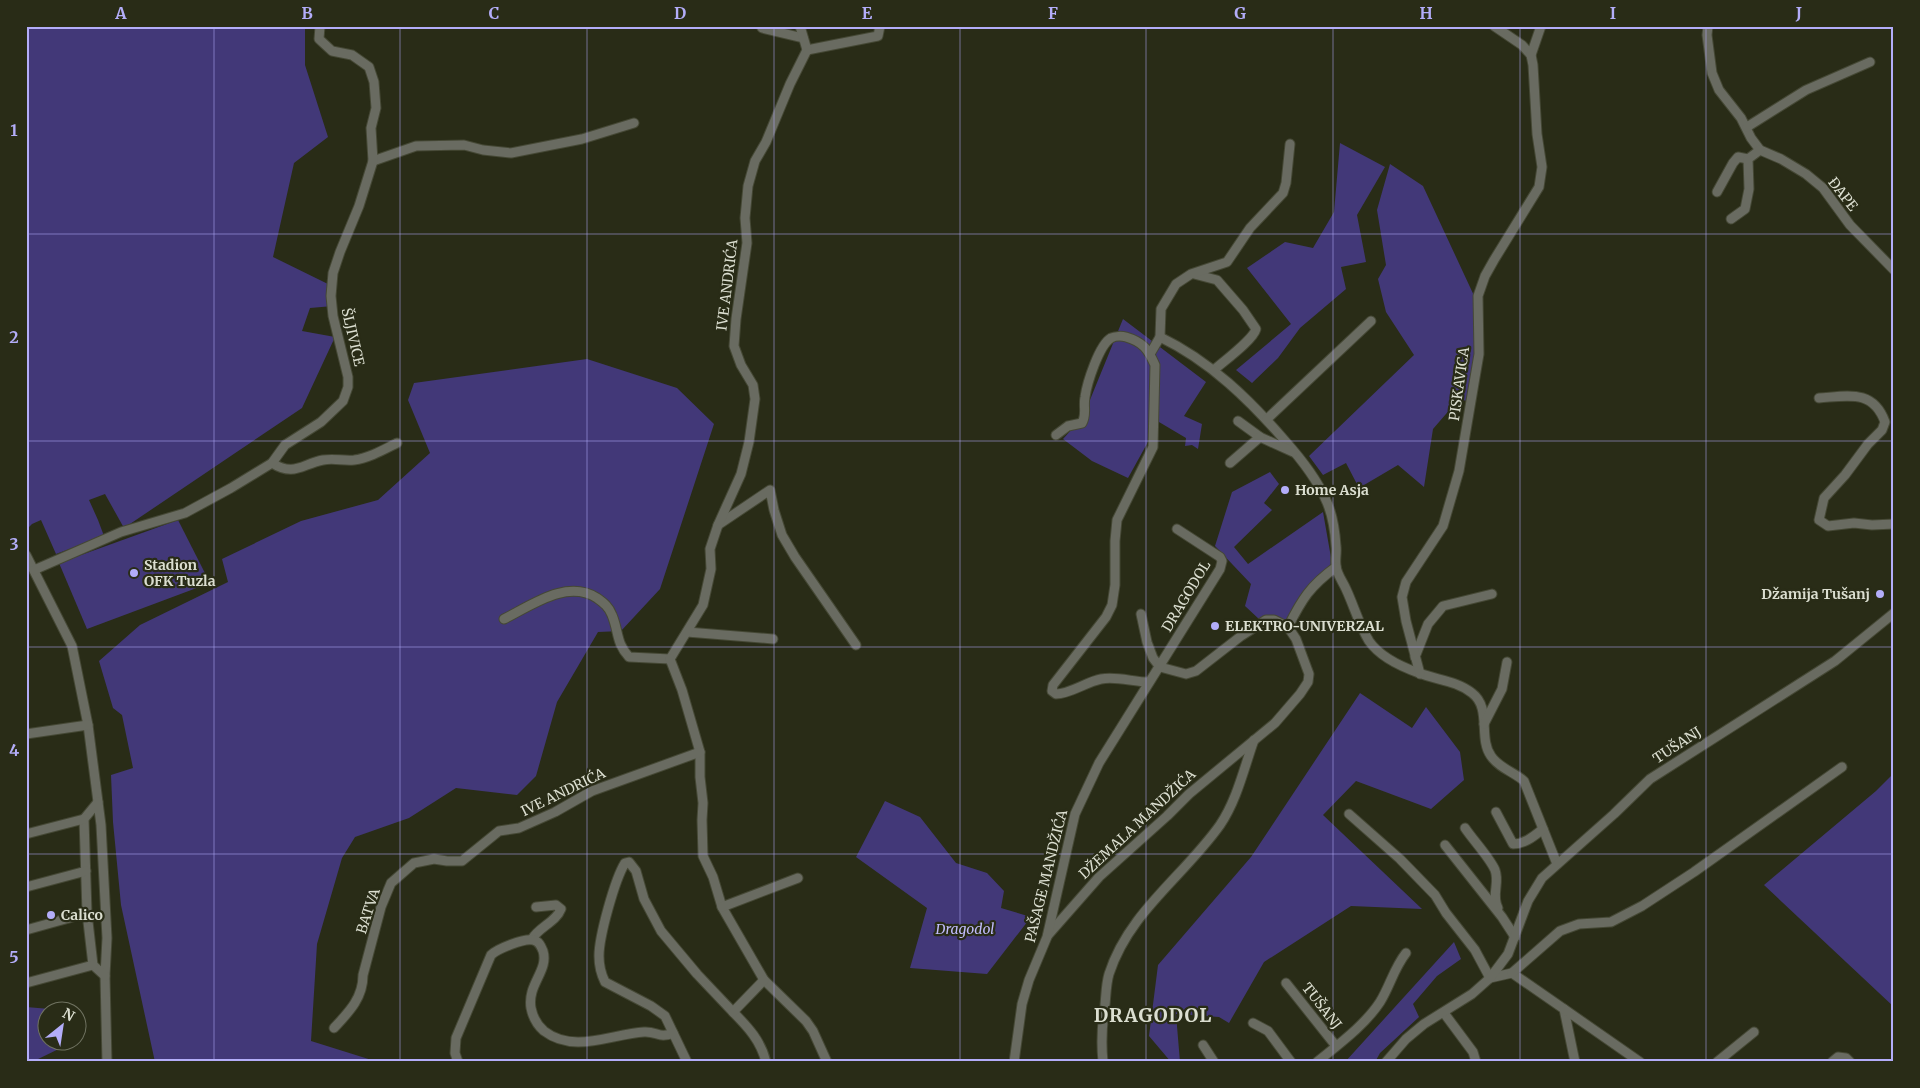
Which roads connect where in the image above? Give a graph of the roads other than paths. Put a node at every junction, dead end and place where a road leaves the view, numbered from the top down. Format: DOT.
graph roads {
  1 [pos="320,26"];
  2 [pos="800,26"];
  3 [pos="880,26"];
  4 [pos="1494,26"];
  5 [pos="1541,26"];
  6 [pos="1708,26"];
  7 [pos="762,28"];
  8 [pos="803,38"];
  9 [pos="807,50"];
  10 [pos="1530,55"];
  11 [pos="1870,62"];
  12 [pos="634,123"];
  13 [pos="1747,127"];
  14 [pos="1290,144"];
  15 [pos="1760,150"];
  16 [pos="1748,159"];
  17 [pos="373,161"];
  18 [pos="1717,192"];
  19 [pos="1731,219"];
  20 [pos="1894,270"];
  21 [pos="1191,274"];
  22 [pos="1371,321"];
  23 [pos="1160,336"];
  24 [pos="1150,354"];
  25 [pos="1214,370"];
  26 [pos="1819,398"];
  27 [pos="1267,420"];
  28 [pos="1238,421"];
  29 [pos="1056,435"];
  30 [pos="1260,436"];
  31 [pos="397,443"];
  32 [pos="1296,453"];
  33 [pos="272,463"];
  34 [pos="1230,463"];
  35 [pos="1894,524"];
  36 [pos="718,525"];
  37 [pos="1177,529"];
  38 [pos="26,555"];
  39 [pos="1336,567"];
  40 [pos="34,570"];
  41 [pos="1492,594"];
  42 [pos="1894,613"];
  43 [pos="1141,614"];
  44 [pos="504,619"];
  45 [pos="1288,627"];
  46 [pos="687,632"];
  47 [pos="773,639"];
  48 [pos="856,645"];
  49 [pos="1415,657"];
  50 [pos="670,659"];
  51 [pos="1507,662"];
  52 [pos="1160,667"];
  53 [pos="1420,674"];
  54 [pos="1149,682"];
  55 [pos="1484,724"];
  56 [pos="88,725"];
  57 [pos="26,734"];
  58 [pos="1254,740"];
  59 [pos="700,752"];
  60 [pos="1842,767"];
  61 [pos="98,802"];
  62 [pos="1496,812"];
  63 [pos="1349,814"];
  64 [pos="84,819"];
  65 [pos="1465,828"];
  66 [pos="1543,829"];
  67 [pos="26,834"];
  68 [pos="1444,845"];
  69 [pos="472,853"];
  70 [pos="1557,864"];
  71 [pos="86,871"];
  72 [pos="798,878"];
  73 [pos="26,886"];
  74 [pos="536,907"];
  75 [pos="722,908"];
  76 [pos="87,913"];
  77 [pos="1502,917"];
  78 [pos="26,930"];
  79 [pos="1046,937"];
  80 [pos="1515,937"];
  81 [pos="532,939"];
  82 [pos="1406,953"];
  83 [pos="93,965"];
  84 [pos="1512,973"];
  85 [pos="105,976"];
  86 [pos="1490,978"];
  87 [pos="764,980"];
  88 [pos="26,983"];
  89 [pos="1286,983"];
  90 [pos="1564,1009"];
  91 [pos="733,1012"];
  92 [pos="1444,1013"];
  93 [pos="1253,1022"];
  94 [pos="334,1028"];
  95 [pos="1754,1032"];
  96 [pos="673,1033"];
  97 [pos="1203,1045"];
  98 [pos="1336,1046"];
  99 [pos="107,1062"];
  100 [pos="458,1062"];
  101 [pos="687,1062"];
  102 [pos="766,1062"];
  103 [pos="827,1062"];
  104 [pos="1014,1062"];
  105 [pos="1103,1062"];
  106 [pos="1214,1062"];
  107 [pos="1291,1062"];
  108 [pos="1317,1062"];
  109 [pos="1386,1062"];
  110 [pos="1476,1062"];
  111 [pos="1575,1062"];
  112 [pos="1640,1062"];
  113 [pos="1717,1062"];
  114 [pos="1832,1062"];
  115 [pos="1850,1062"];
  1 -- 17 [label="street, ŠLJIVICE"];
  2 -- 8 [label="street"];
  3 -- 9 [label="street"];
  4 -- 10 [label="street"];
  5 -- 10 [label="street, PISKAVICA"];
  6 -- 13 [label="street"];
  7 -- 8 [label="street"];
  8 -- 9 [label="street"];
  9 -- 36 [label="street, IVE ANDRIĆA"];
  10 -- 49 [label="street, PISKAVICA"];
  11 -- 13 [label="street"];
  12 -- 17 [label="street"];
  13 -- 15 [label="street"];
  14 -- 21 [label="street"];
  15 -- 16 [label="street"];
  15 -- 20 [label="street, ĐAPE"];
  16 -- 18 [label="street"];
  16 -- 19 [label="street"];
  17 -- 33 [label="street, ŠLJIVICE"];
  21 -- 23 [label="street"];
  21 -- 25 [label="street"];
  22 -- 27 [label="street"];
  23 -- 24 [label="street"];
  23 -- 25 [label="street"];
  24 -- 29 [label="street"];
  24 -- 54 [label="street"];
  25 -- 27 [label="street"];
  26 -- 35 [label="street"];
  27 -- 32 [label="street"];
  28 -- 30 [label="street"];
  30 -- 32 [label="street"];
  30 -- 34 [label="street"];
  31 -- 33 [label="street"];
  32 -- 39 [label="street"];
  33 -- 40 [label="street, ŠLJIVICE"];
  36 -- 46 [label="street, IVE ANDRIĆA"];
  36 -- 48 [label="street"];
  37 -- 52 [label="street, DRAGODOL"];
  38 -- 40 [label="street"];
  39 -- 45 [label="street"];
  39 -- 53 [label="street"];
  40 -- 56 [label="street"];
  41 -- 49 [label="street"];
  42 -- 70 [label="street, TUŠANJ"];
  43 -- 52 [label="street, DRAGODOL"];
  44 -- 50 [label="street"];
  45 -- 52 [label="street"];
  45 -- 58 [label="street"];
  46 -- 47 [label="street"];
  46 -- 50 [label="street, IVE ANDRIĆA"];
  49 -- 53 [label="street, PISKAVICA"];
  50 -- 59 [label="street"];
  51 -- 55 [label="street"];
  52 -- 54 [label="street, PAŠAGE MANDŽIĆA"];
  53 -- 55 [label="street"];
  54 -- 79 [label="street, PAŠAGE MANDŽIĆA"];
  55 -- 66 [label="street"];
  56 -- 57 [label="street"];
  56 -- 61 [label="street"];
  58 -- 79 [label="street, DŽEMALA MANDŽIĆA"];
  58 -- 105 [label="street"];
  59 -- 69 [label="street, IVE ANDRIĆA"];
  59 -- 75 [label="street"];
  60 -- 84 [label="street"];
  61 -- 64 [label="street"];
  61 -- 85 [label="street"];
  62 -- 66 [label="street"];
  63 -- 86 [label="street"];
  64 -- 67 [label="street"];
  64 -- 71 [label="street"];
  65 -- 77 [label="street"];
  66 -- 70 [label="street"];
  68 -- 77 [label="street"];
  69 -- 94 [label="street, BATVA"];
  70 -- 80 [label="street, TUŠANJ"];
  71 -- 73 [label="street"];
  71 -- 76 [label="street"];
  72 -- 75 [label="street"];
  74 -- 81 [label="street"];
  75 -- 87 [label="street"];
  76 -- 78 [label="street"];
  76 -- 83 [label="street"];
  77 -- 80 [label="street"];
  79 -- 104 [label="street, PAŠAGE MANDŽIĆA"];
  80 -- 86 [label="street, TUŠANJ"];
  81 -- 96 [label="street"];
  81 -- 100 [label="street"];
  82 -- 98 [label="street, TUŠANJ"];
  83 -- 85 [label="street"];
  83 -- 88 [label="street"];
  84 -- 86 [label="street"];
  84 -- 90 [label="street"];
  85 -- 99 [label="street"];
  86 -- 92 [label="street, TUŠANJ"];
  87 -- 91 [label="street"];
  87 -- 103 [label="street"];
  89 -- 98 [label="street, TUŠANJ"];
  90 -- 111 [label="street"];
  90 -- 112 [label="street"];
  91 -- 96 [label="street"];
  91 -- 102 [label="street"];
  92 -- 109 [label="street, TUŠANJ"];
  92 -- 110 [label="street"];
  93 -- 107 [label="street"];
  95 -- 113 [label="street"];
  96 -- 101 [label="street"];
  97 -- 106 [label="street"];
  98 -- 108 [label="street, TUŠANJ"];
  114 -- 115 [label="street"];
}
